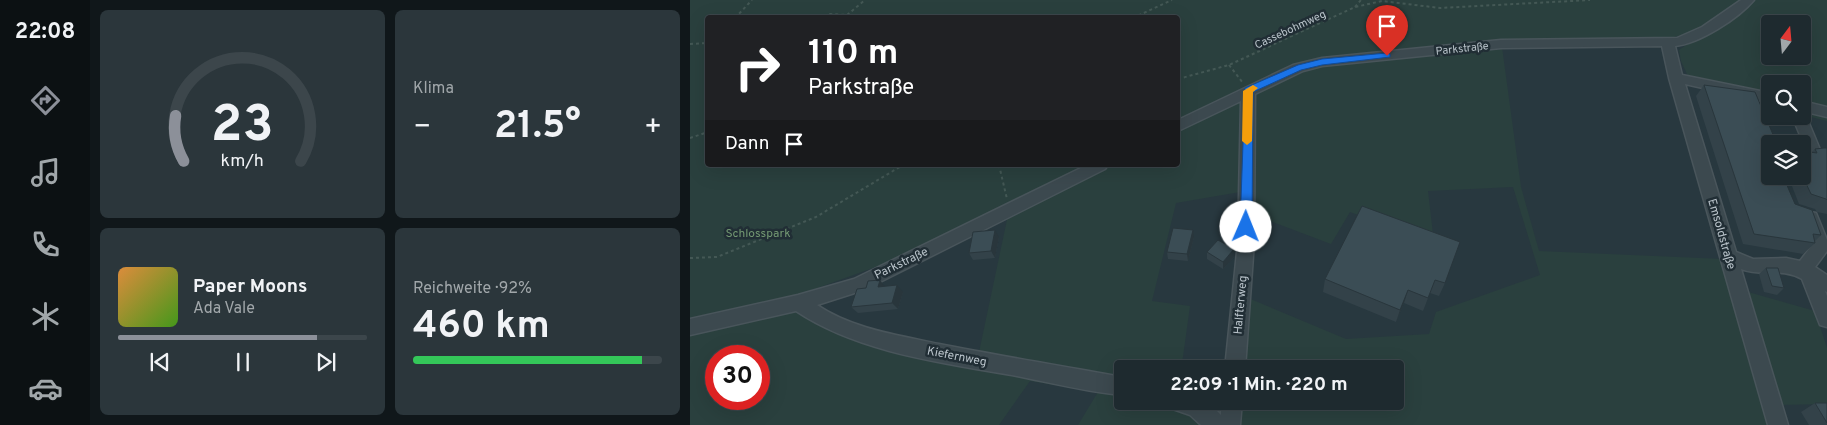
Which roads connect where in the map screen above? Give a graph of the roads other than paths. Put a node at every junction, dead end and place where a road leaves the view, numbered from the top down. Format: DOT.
graph roads {
  1 [pos="1748,0"];
  2 [pos="1668,43"];
  3 [pos="1676,78"];
  4 [pos="1248,91"];
  5 [pos="1761,96"];
  6 [pos="1811,108"];
  7 [pos="1827,112"];
  8 [pos="1180,125"];
  9 [pos="1096,167"];
  10 [pos="1792,210"];
  11 [pos="1729,257"];
  12 [pos="1809,275"];
  13 [pos="1827,284"];
  14 [pos="798,303"];
  15 [pos="1826,314"];
  16 [pos="690,327"];
  17 [pos="1236,360"];
  18 [pos="1114,385"];
  19 [pos="1203,410"];
  20 [pos="1231,410"];
  21 [pos="1217,425"];
  22 [pos="1230,425"];
  23 [pos="1778,425"];
  1 -- 2 [label="street, Parkstraße"];
  2 -- 3 [label="street, Emsoldstraße"];
  2 -- 4 [label="street, Parkstraße"];
  3 -- 5 [label="street"];
  3 -- 11 [label="street, Emsoldstraße"];
  4 -- 8 [label="street, Parkstraße"];
  4 -- 17 [label="street, Halfterweg"];
  6 -- 7 [label="street"];
  9 -- 14 [label="street, Parkstraße"];
  10 -- 12 [label="street"];
  11 -- 12 [label="street"];
  11 -- 23 [label="street, Emsoldstraße"];
  12 -- 13 [label="street"];
  12 -- 15 [label="street"];
  14 -- 16 [label="street, Parkstraße"];
  14 -- 18 [label="street, Kiefernweg"];
  19 -- 21 [label="street"];
  20 -- 22 [label="street"];
}
